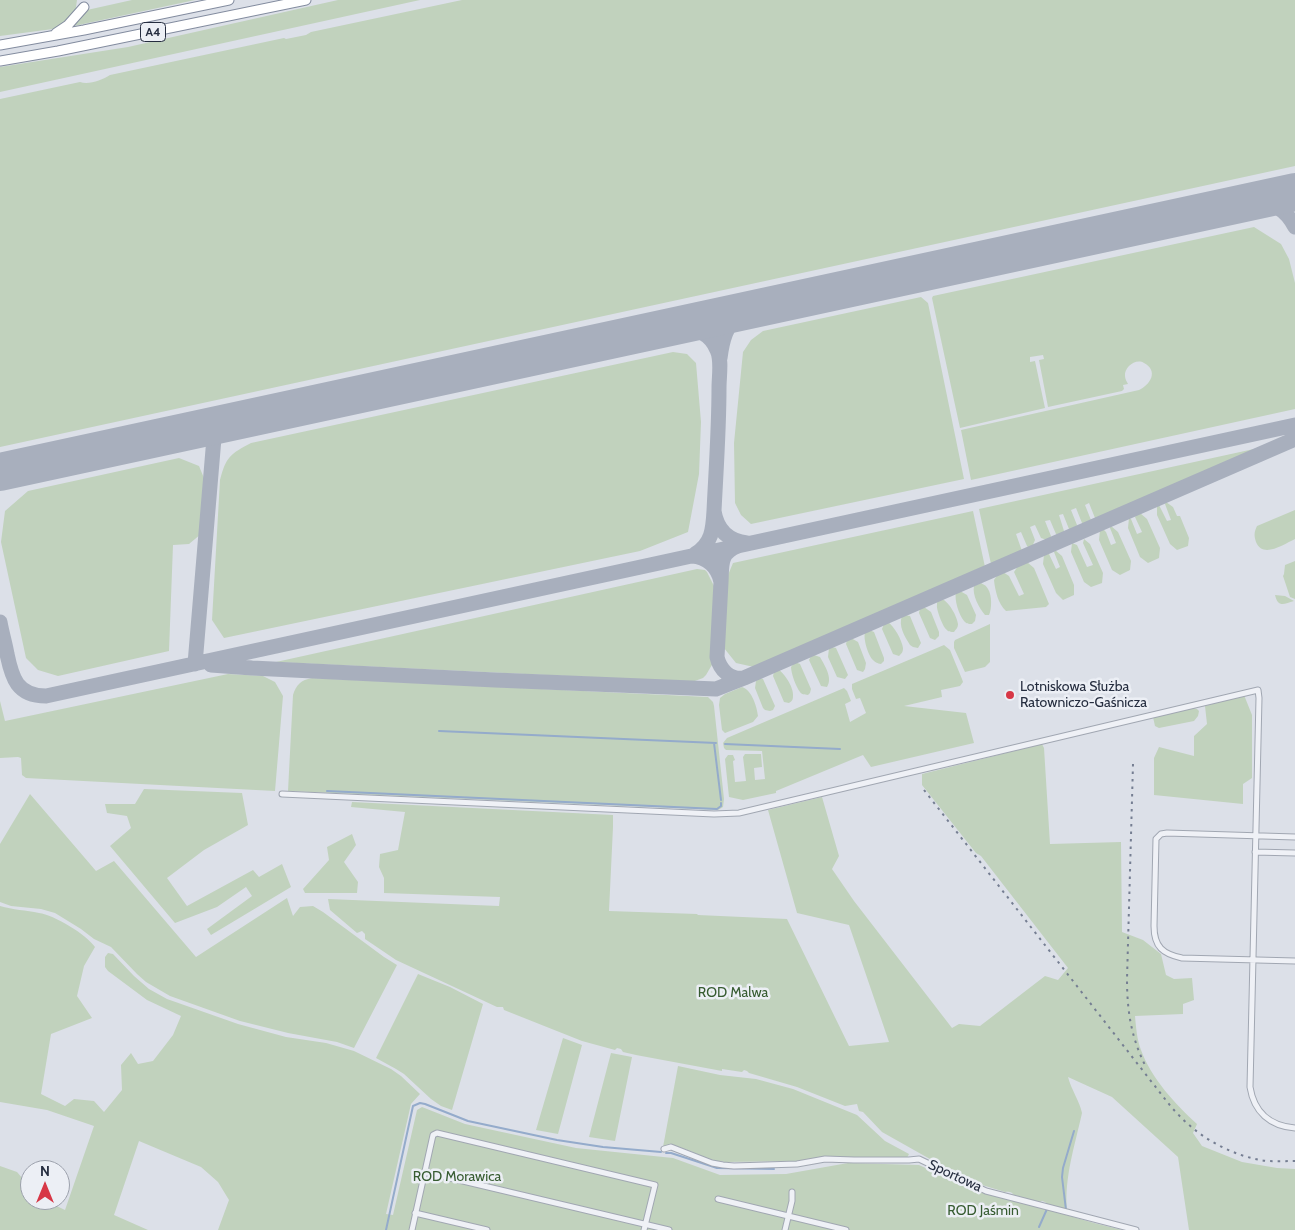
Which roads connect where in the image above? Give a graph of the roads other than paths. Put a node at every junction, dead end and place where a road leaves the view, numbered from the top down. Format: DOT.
graph roads {
  1 [pos="229,0"];
  2 [pos="306,0"];
  3 [pos="84,7"];
  4 [pos="46,37"];
  5 [pos="0,45"];
  6 [pos="0,61"];
  7 [pos="282,794"];
  8 [pos="1255,837"];
  9 [pos="1295,838"];
  10 [pos="1255,852"];
  11 [pos="1295,853"];
  12 [pos="1253,960"];
  13 [pos="1295,960"];
  14 [pos="1295,1128"];
  15 [pos="664,1149"];
  16 [pos="425,1172"];
  17 [pos="792,1192"];
  18 [pos="718,1199"];
  19 [pos="416,1213"];
  20 [pos="788,1216"];
  21 [pos="644,1227"];
  22 [pos="412,1230"];
  23 [pos="487,1230"];
  24 [pos="668,1230"];
  25 [pos="784,1230"];
  26 [pos="846,1230"];
  27 [pos="1136,1230"];
  1 -- 4 [label="highway, A4"];
  2 -- 6 [label="highway, A4"];
  3 -- 4 [label="highway"];
  4 -- 5 [label="highway, A4"];
  7 -- 8 [label="street"];
  8 -- 9 [label="street"];
  8 -- 10 [label="street"];
  8 -- 12 [label="street"];
  10 -- 11 [label="street"];
  10 -- 12 [label="street"];
  12 -- 13 [label="street"];
  12 -- 14 [label="street"];
  15 -- 27 [label="street, Sportowa"];
  16 -- 19 [label="street"];
  16 -- 21 [label="street"];
  16 -- 21 [label="street"];
  17 -- 20 [label="street"];
  18 -- 20 [label="street"];
  19 -- 22 [label="street"];
  19 -- 23 [label="street"];
  20 -- 25 [label="street"];
  20 -- 26 [label="street"];
  21 -- 24 [label="street"];
}
